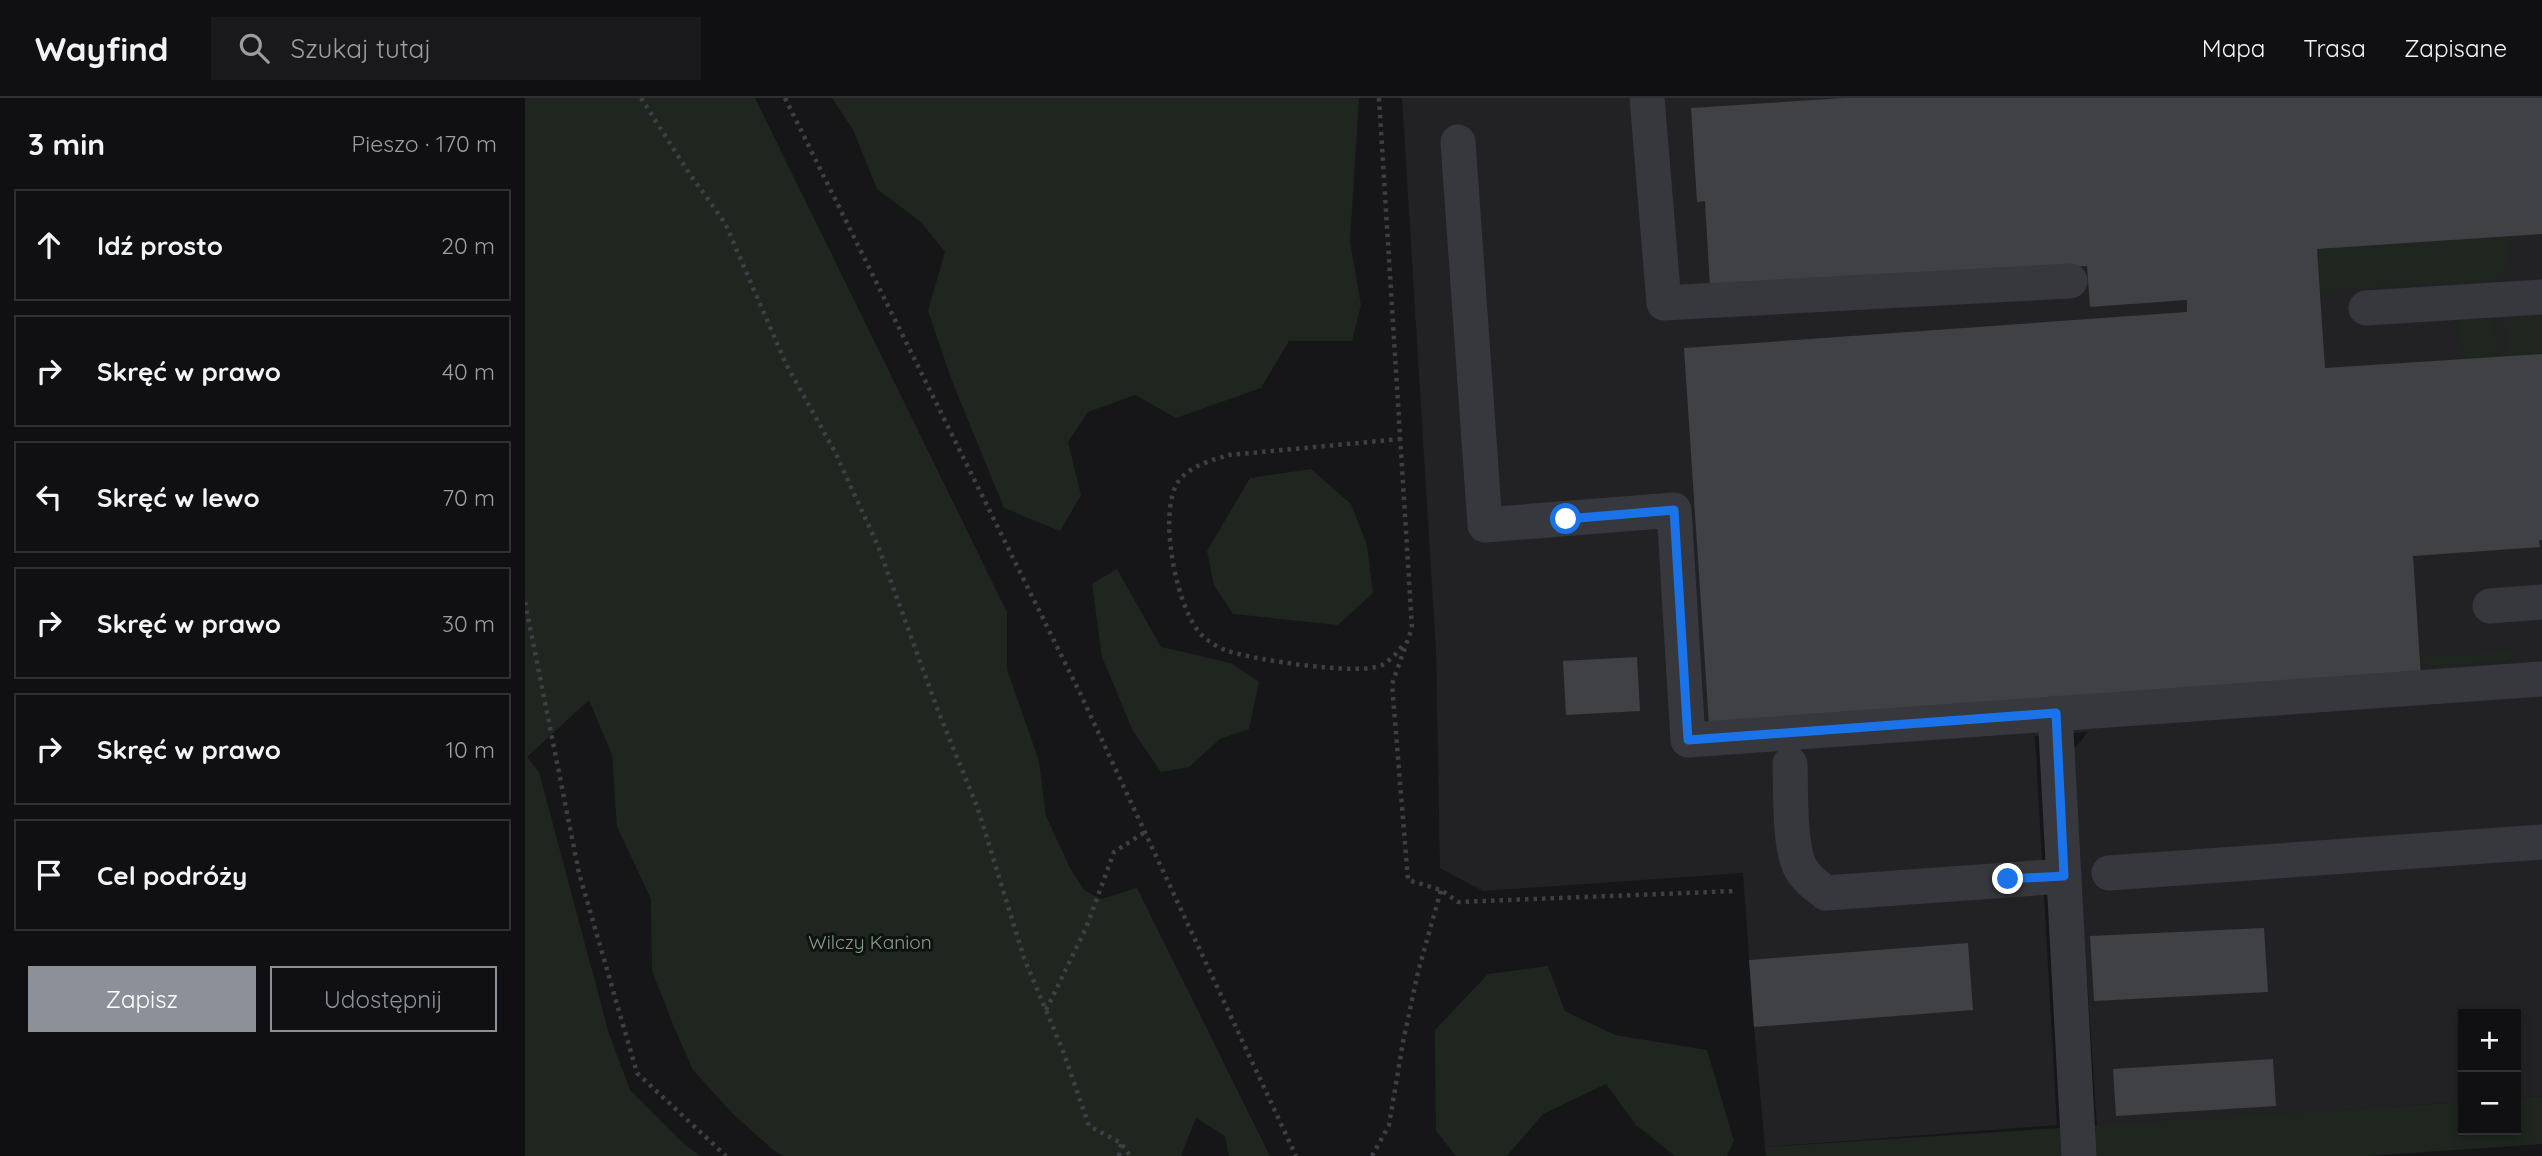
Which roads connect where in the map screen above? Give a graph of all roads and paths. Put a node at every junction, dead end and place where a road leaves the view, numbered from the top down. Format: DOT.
graph roads {
  1 [pos="641,98"];
  2 [pos="785,98"];
  3 [pos="1379,98"];
  4 [pos="1647,98"];
  5 [pos="1458,142"];
  6 [pos="2070,281"];
  7 [pos="2542,297"];
  8 [pos="2366,309"];
  9 [pos="1401,439"];
  10 [pos="525,603"];
  11 [pos="2542,603"];
  12 [pos="2490,606"];
  13 [pos="1412,628"];
  14 [pos="2542,679"];
  15 [pos="2056,713"];
  16 [pos="1790,764"];
  17 [pos="1145,832"];
  18 [pos="2542,842"];
  19 [pos="2109,873"];
  20 [pos="2064,876"];
  21 [pos="1441,890"];
  22 [pos="1736,891"];
  23 [pos="1046,1010"];
  24 [pos="1121,1143"];
  25 [pos="726,1156"];
  26 [pos="1119,1156"];
  27 [pos="1130,1156"];
  28 [pos="1296,1156"];
  29 [pos="1372,1156"];
  30 [pos="2079,1156"];
  1 -- 23 [label="path"];
  2 -- 17 [label="path"];
  3 -- 9 [label="path"];
  4 -- 6 [label="lane"];
  5 -- 15 [label="lane"];
  7 -- 8 [label="lane"];
  9 -- 13 [label="path"];
  9 -- 13 [label="path"];
  10 -- 25 [label="path"];
  11 -- 12 [label="lane"];
  13 -- 21 [label="path"];
  14 -- 15 [label="lane"];
  15 -- 20 [label="lane"];
  16 -- 20 [label="lane"];
  17 -- 23 [label="path"];
  17 -- 28 [label="path"];
  18 -- 19 [label="lane"];
  20 -- 30 [label="lane"];
  21 -- 22 [label="path"];
  21 -- 29 [label="path"];
  23 -- 24 [label="path"];
  24 -- 26 [label="path"];
  24 -- 27 [label="path"];
}
